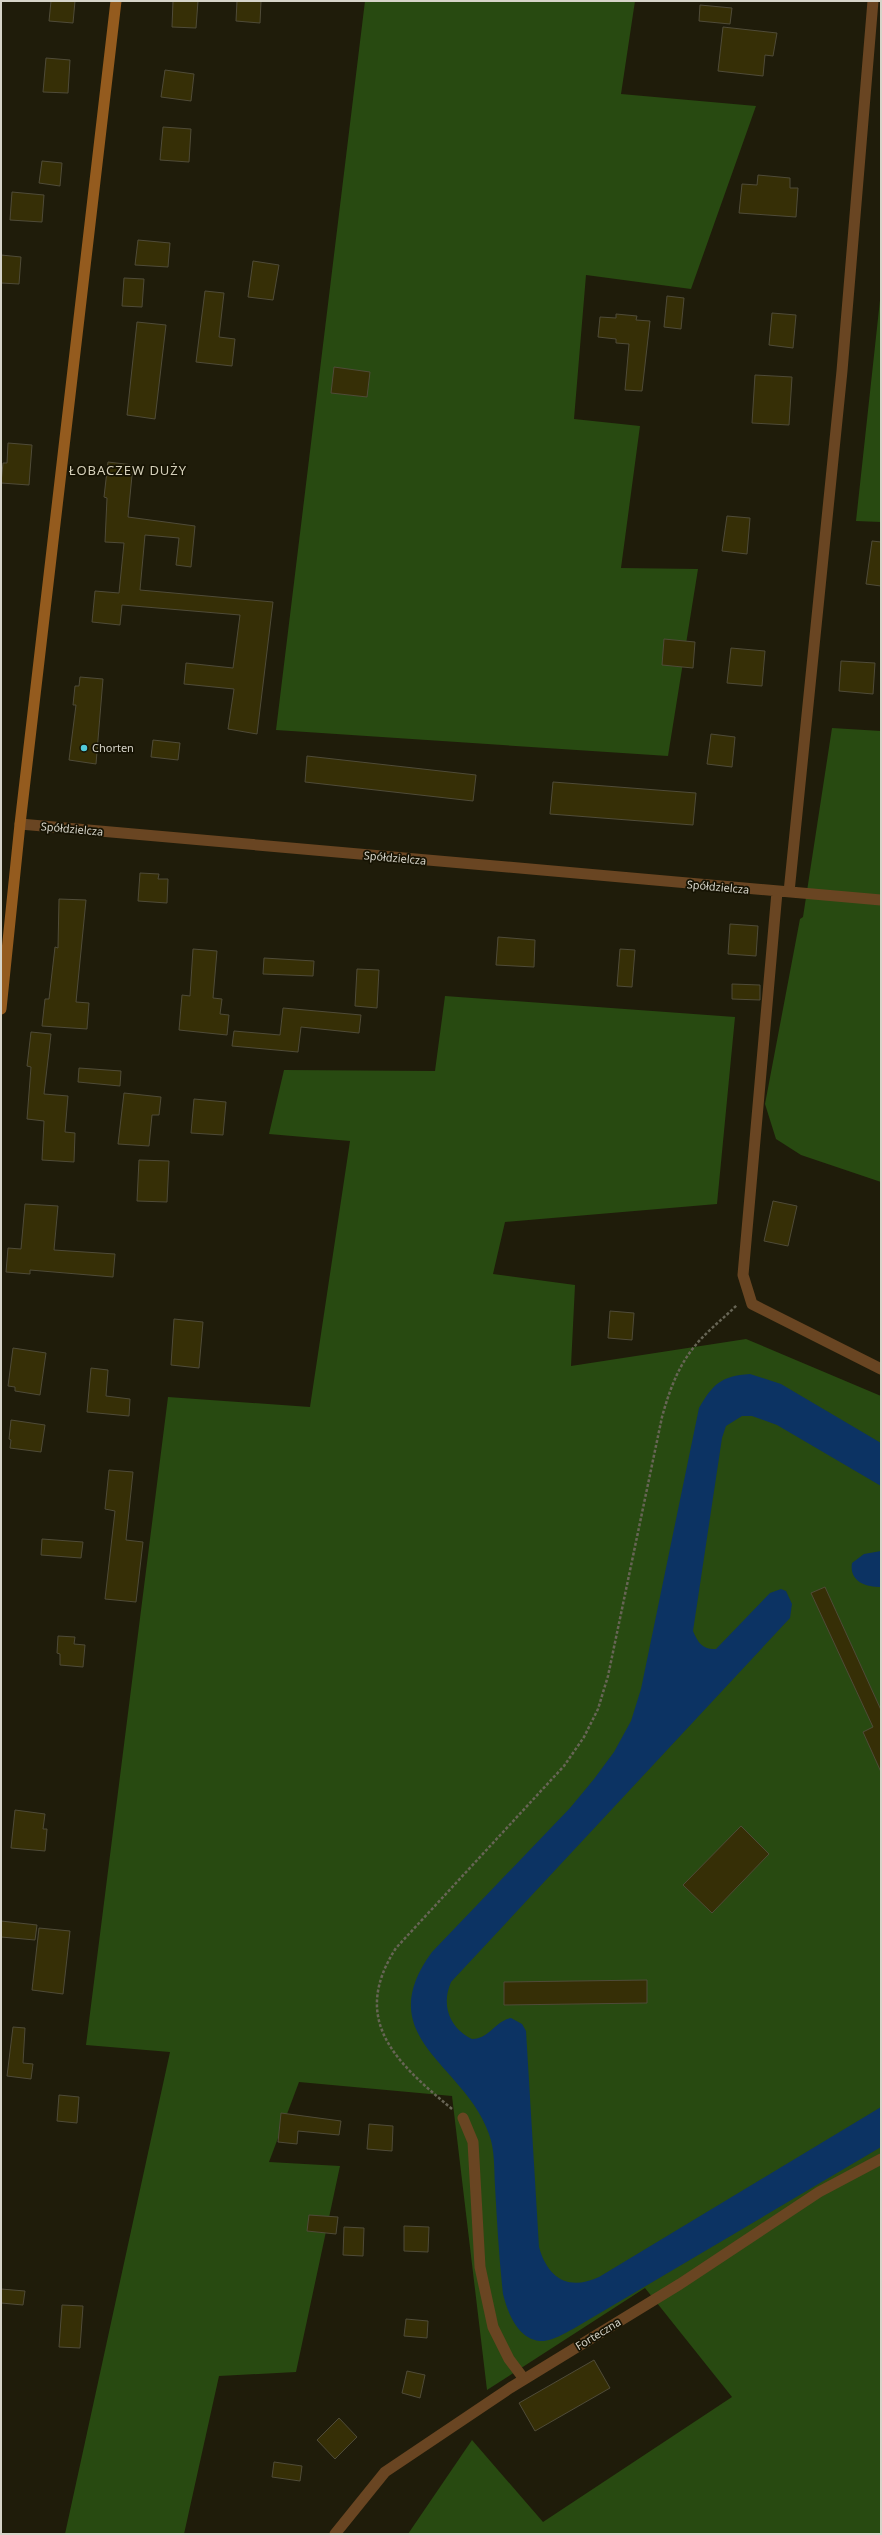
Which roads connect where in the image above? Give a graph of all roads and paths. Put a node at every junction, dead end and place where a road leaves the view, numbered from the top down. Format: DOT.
graph roads {
  1 [pos="116,1"];
  2 [pos="873,1"];
  3 [pos="20,824"];
  4 [pos="774,892"];
  5 [pos="789,892"];
  6 [pos="881,900"];
  7 [pos="1,1009"];
  8 [pos="749,1293"];
  9 [pos="881,1369"];
  10 [pos="463,2118"];
  11 [pos="881,2159"];
  12 [pos="524,2379"];
  13 [pos="335,2534"];
  1 -- 3 [label="main road"];
  2 -- 5 [label="street"];
  3 -- 4 [label="street, Spółdzielcza"];
  3 -- 7 [label="main road"];
  4 -- 5 [label="street, Spółdzielcza"];
  4 -- 8 [label="street"];
  5 -- 6 [label="street, Spółdzielcza"];
  8 -- 9 [label="street"];
  8 -- 10 [label="path"];
  10 -- 12 [label="street"];
  11 -- 12 [label="street, Forteczna"];
  12 -- 13 [label="street, Forteczna"];
}
